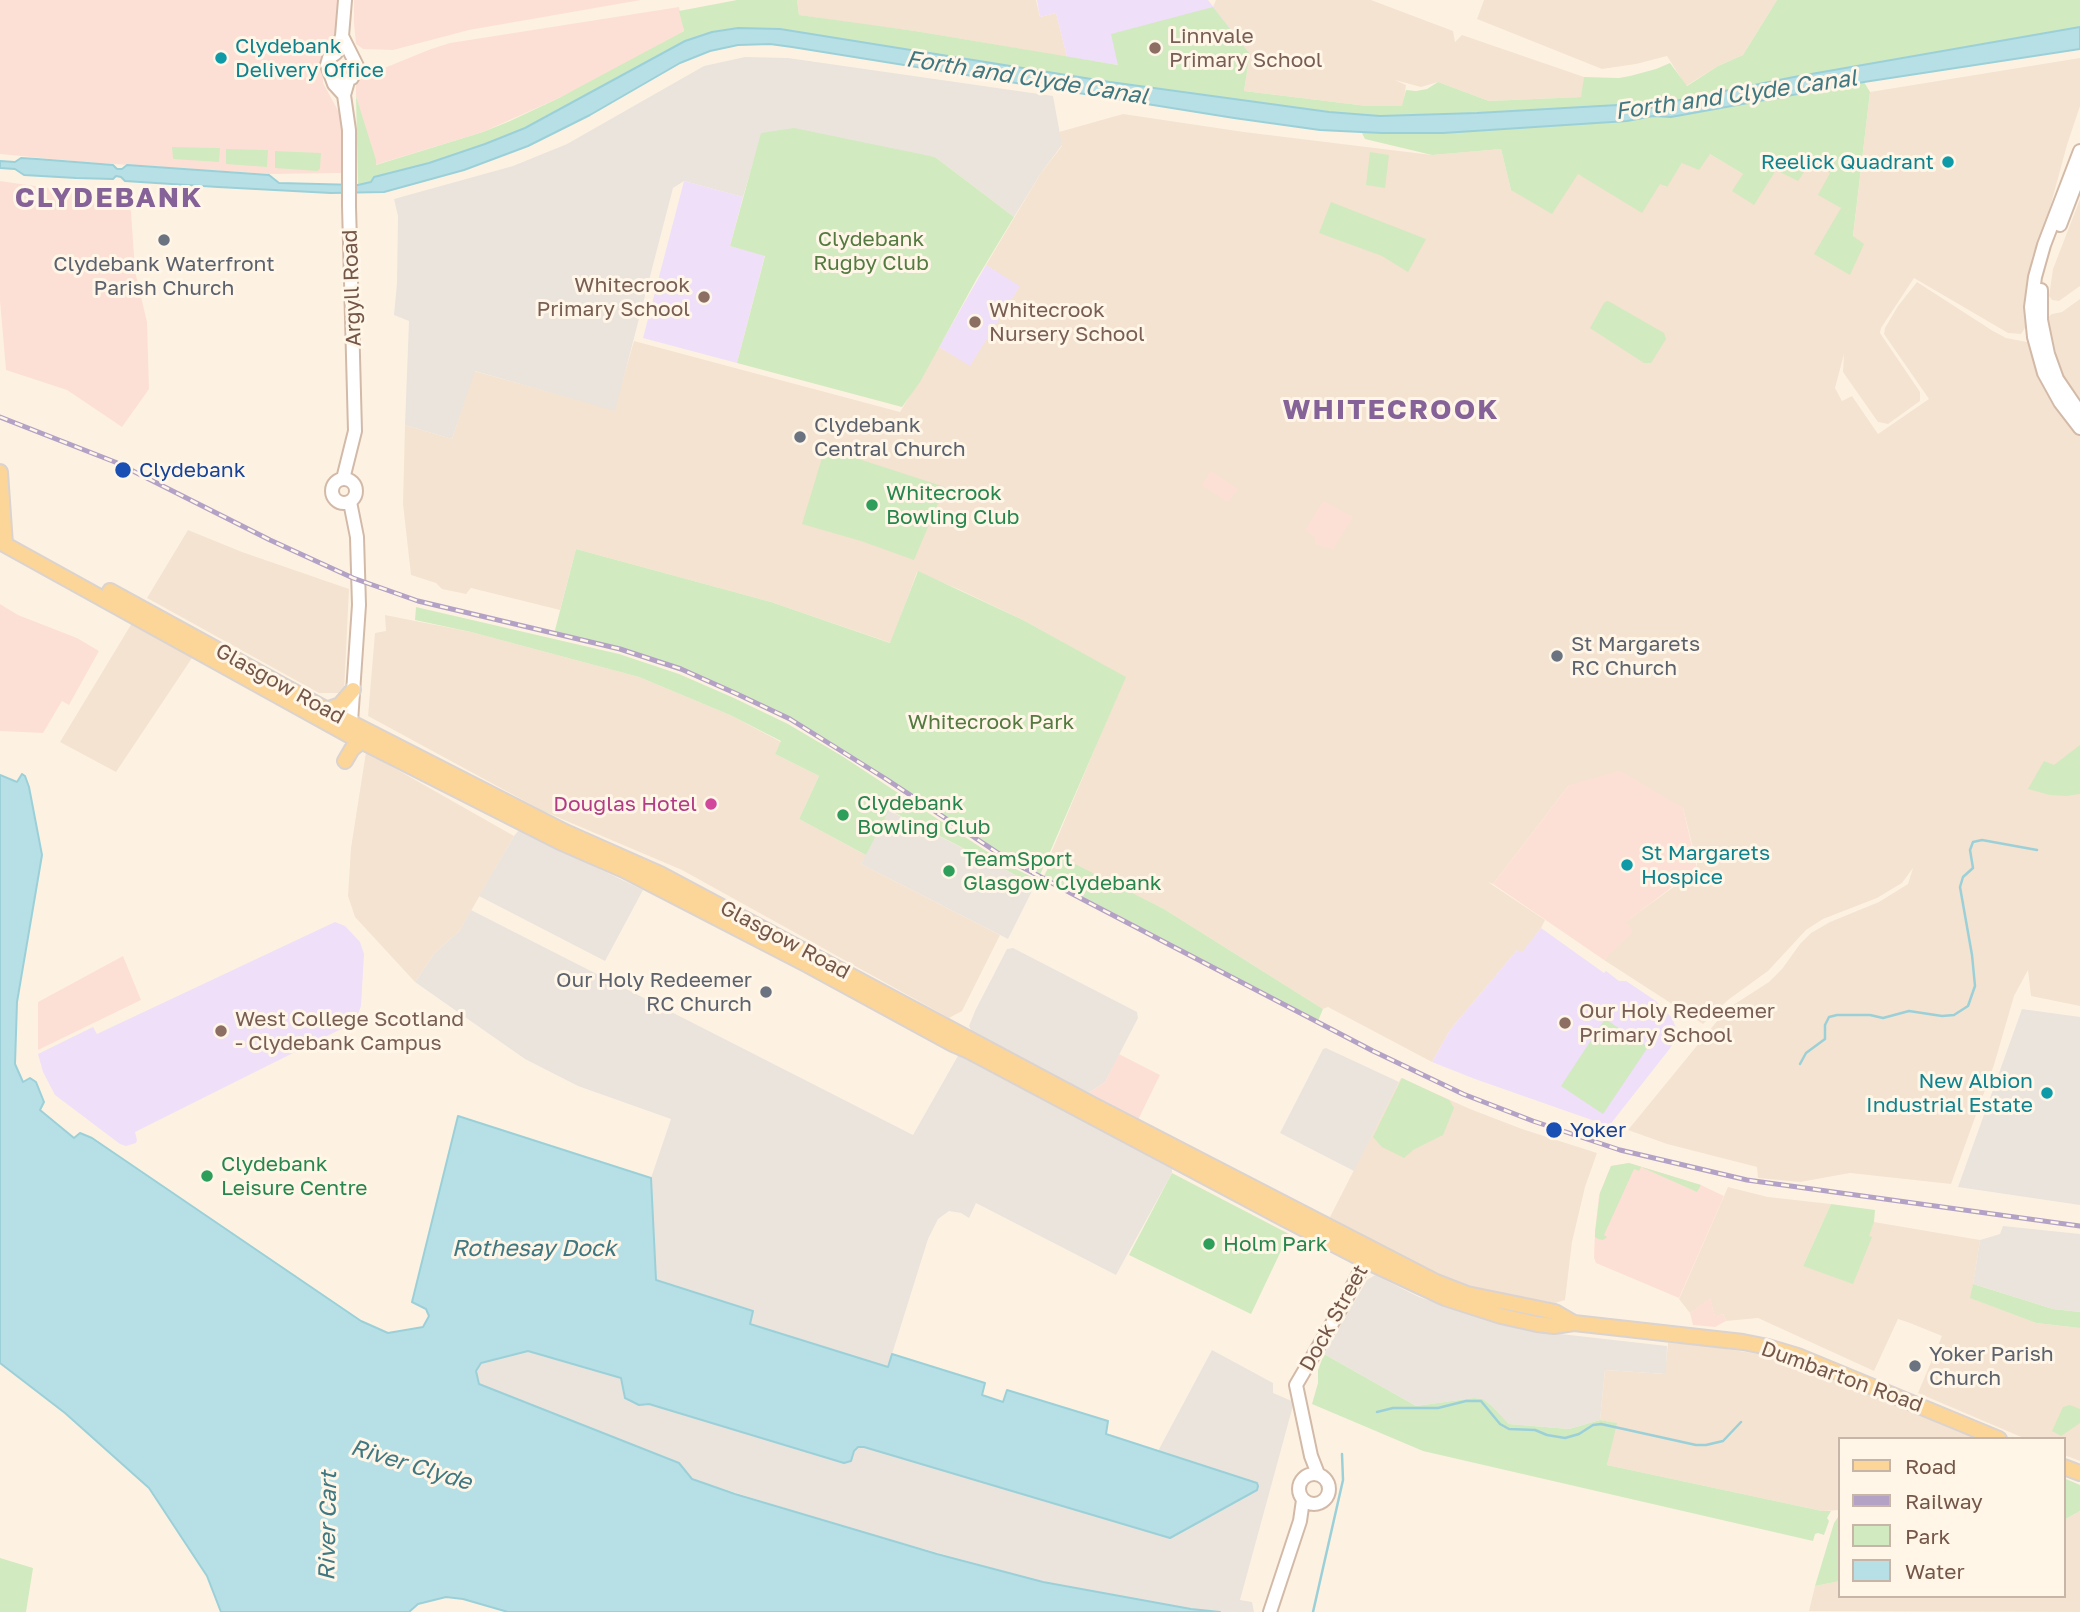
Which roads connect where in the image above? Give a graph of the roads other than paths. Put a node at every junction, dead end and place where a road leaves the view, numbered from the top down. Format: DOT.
graph roads {
  1 [pos="345,0"];
  2 [pos="342,36"];
  3 [pos="336,53"];
  4 [pos="351,54"];
  5 [pos="332,78"];
  6 [pos="348,81"];
  7 [pos="344,95"];
  8 [pos="2080,151"];
  9 [pos="2080,173"];
  10 [pos="2080,413"];
  11 [pos="2080,428"];
  12 [pos="0,472"];
  13 [pos="2,539"];
  14 [pos="132,609"];
  15 [pos="353,690"];
  16 [pos="326,710"];
  17 [pos="350,729"];
  18 [pos="362,741"];
  19 [pos="345,761"];
  20 [pos="956,1039"];
  21 [pos="1369,1255"];
  22 [pos="1574,1322"];
  23 [pos="1554,1326"];
  24 [pos="1994,1437"];
  25 [pos="1312,1475"];
  26 [pos="1309,1502"];
  27 [pos="1270,1612"];
  1 -- 2 [label="street"];
  2 -- 3 [label="street"];
  2 -- 4 [label="street"];
  3 -- 4 [label="street"];
  3 -- 5 [label="street"];
  4 -- 6 [label="street"];
  5 -- 6 [label="street"];
  5 -- 7 [label="street, Argyll Road"];
  6 -- 7 [label="street, Argyll Road"];
  7 -- 15 [label="street, Argyll Road"];
  8 -- 11 [label="street"];
  9 -- 10 [label="street"];
  12 -- 13 [label="main road"];
  13 -- 14 [label="main road, Glasgow Road"];
  14 -- 16 [label="main road, Glasgow Road"];
  14 -- 17 [label="main road, Glasgow Road"];
  15 -- 16 [label="main road"];
  15 -- 17 [label="street"];
  16 -- 17 [label="main road, Glasgow Road"];
  17 -- 18 [label="main road, Glasgow Road"];
  17 -- 20 [label="main road, Glasgow Road"];
  18 -- 19 [label="main road"];
  18 -- 20 [label="main road, Glasgow Road"];
  20 -- 21 [label="main road, Glasgow Road"];
  21 -- 22 [label="main road, Glasgow Road"];
  21 -- 23 [label="main road, Glasgow Road"];
  21 -- 25 [label="street, Dock Street"];
  22 -- 23 [label="main road, Dumbarton Road"];
  22 -- 24 [label="main road, Dumbarton Road"];
  25 -- 26 [label="street"];
  25 -- 26 [label="street"];
  26 -- 27 [label="street"];
}
